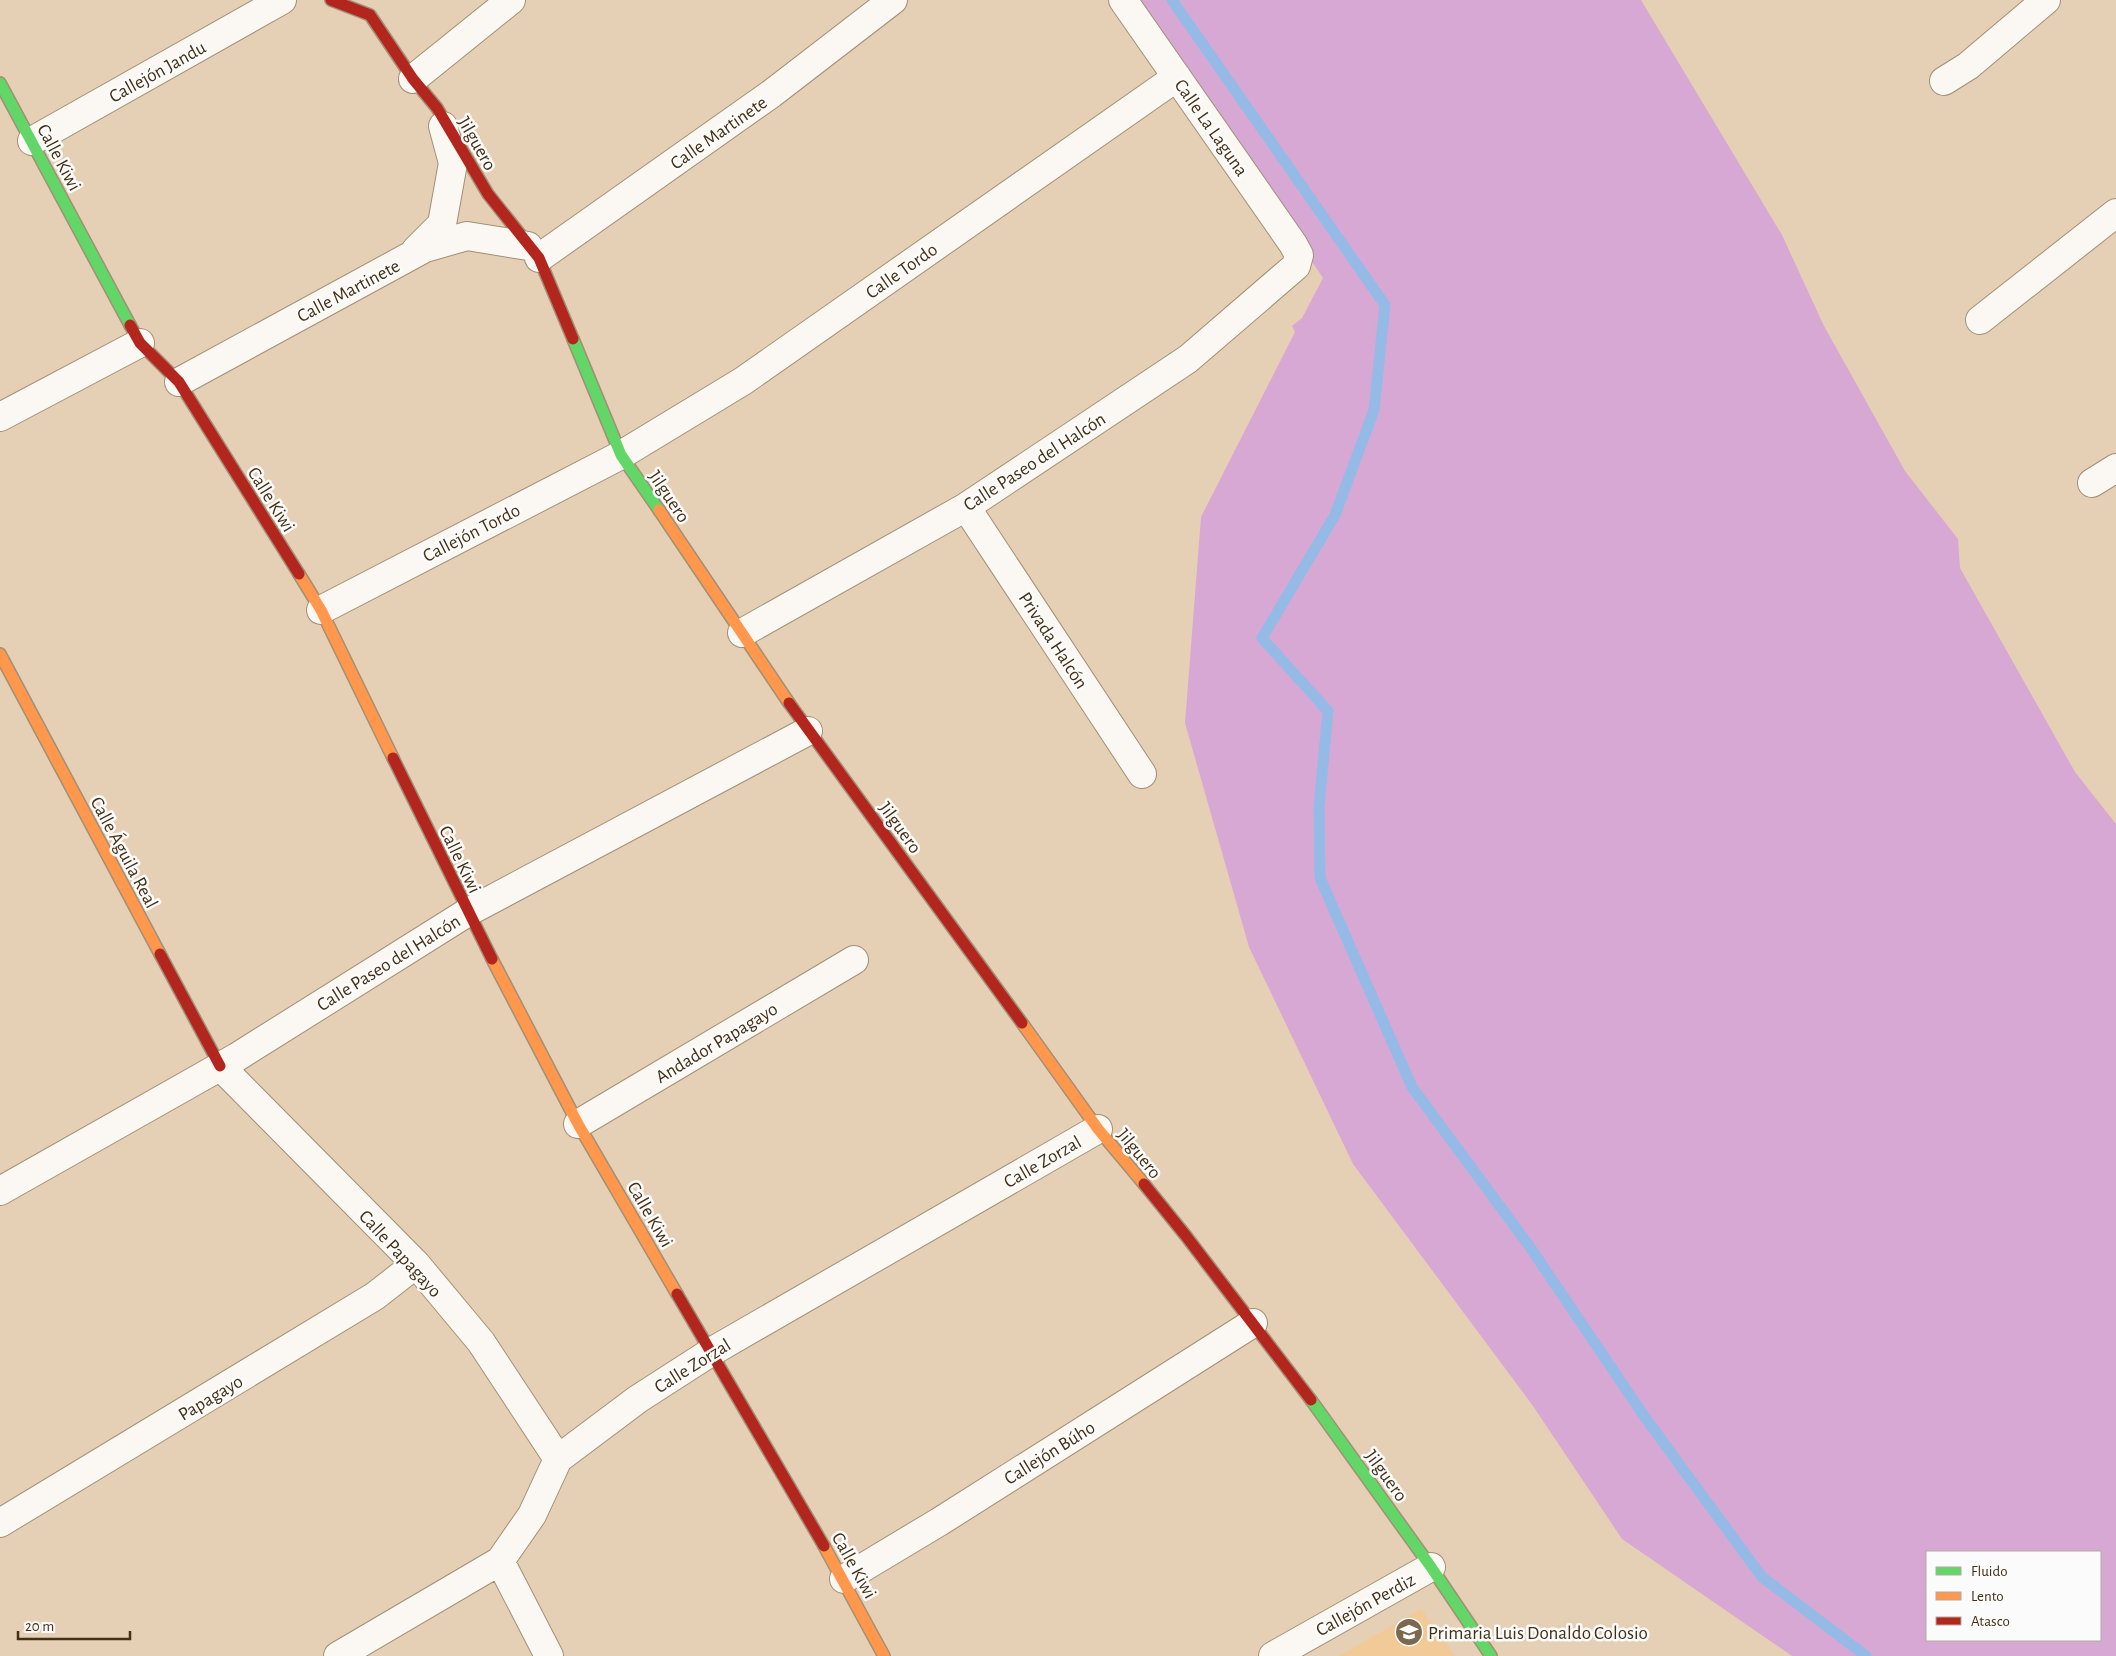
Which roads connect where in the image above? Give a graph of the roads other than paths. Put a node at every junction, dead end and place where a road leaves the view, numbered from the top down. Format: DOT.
graph roads {
  1 [pos="282,0"];
  2 [pos="331,0"];
  3 [pos="512,0"];
  4 [pos="893,0"];
  5 [pos="1123,0"];
  6 [pos="2046,0"];
  7 [pos="1177,77"];
  8 [pos="413,79"];
  9 [pos="1944,81"];
  10 [pos="0,83"];
  11 [pos="438,108"];
  12 [pos="32,141"];
  13 [pos="2116,213"];
  14 [pos="534,252"];
  15 [pos="1299,255"];
  16 [pos="410,256"];
  17 [pos="1980,320"];
  18 [pos="140,343"];
  19 [pos="179,382"];
  20 [pos="0,417"];
  21 [pos="621,454"];
  22 [pos="2116,468"];
  23 [pos="2092,483"];
  24 [pos="966,507"];
  25 [pos="321,610"];
  26 [pos="742,633"];
  27 [pos="0,654"];
  28 [pos="808,731"];
  29 [pos="1142,774"];
  30 [pos="468,912"];
  31 [pos="854,960"];
  32 [pos="220,1066"];
  33 [pos="578,1124"];
  34 [pos="1098,1129"];
  35 [pos="0,1191"];
  36 [pos="416,1264"];
  37 [pos="1253,1323"];
  38 [pos="711,1352"];
  39 [pos="558,1459"];
  40 [pos="0,1523"];
  41 [pos="500,1561"];
  42 [pos="1432,1567"];
  43 [pos="844,1579"];
  44 [pos="338,1656"];
  45 [pos="549,1656"];
  46 [pos="884,1656"];
  47 [pos="1273,1656"];
  48 [pos="1491,1656"];
  1 -- 12 [label="street, Callejón Jandu"];
  2 -- 8 [label="street, Jilguero"];
  3 -- 8 [label="street"];
  4 -- 14 [label="street, Calle Martinete"];
  5 -- 7 [label="street, Calle La Laguna"];
  6 -- 9 [label="street"];
  7 -- 15 [label="street, Calle La Laguna"];
  7 -- 21 [label="street, Calle Tordo"];
  8 -- 11 [label="street, Jilguero"];
  10 -- 12 [label="street, Calle Kiwi"];
  11 -- 14 [label="street, Jilguero"];
  11 -- 16 [label="street"];
  12 -- 18 [label="street, Calle Kiwi"];
  13 -- 17 [label="street"];
  14 -- 16 [label="street, Calle Martinete"];
  14 -- 21 [label="street, Jilguero"];
  15 -- 24 [label="street, Calle Paseo del Halcón"];
  16 -- 19 [label="street, Calle Martinete"];
  18 -- 19 [label="street, Calle Kiwi"];
  18 -- 20 [label="street"];
  19 -- 25 [label="street, Calle Kiwi"];
  21 -- 25 [label="street, Callejón Tordo"];
  21 -- 26 [label="street, Jilguero"];
  22 -- 23 [label="street"];
  24 -- 26 [label="street, Calle Paseo del Halcón"];
  24 -- 29 [label="street, Privada Halcón"];
  25 -- 30 [label="street, Calle Kiwi"];
  26 -- 28 [label="street, Jilguero"];
  27 -- 32 [label="street, Calle Águila Real"];
  28 -- 30 [label="street, Calle Paseo del Halcón"];
  28 -- 34 [label="street, Jilguero"];
  30 -- 32 [label="street, Calle Paseo del Halcón"];
  30 -- 33 [label="street, Calle Kiwi"];
  31 -- 33 [label="street, Andador Papagayo"];
  32 -- 35 [label="street, Calle Paseo del Halcón"];
  32 -- 36 [label="street, Calle Papagayo"];
  33 -- 38 [label="street, Calle Kiwi"];
  34 -- 37 [label="street, Jilguero"];
  34 -- 38 [label="street, Calle Zorzal"];
  36 -- 39 [label="street, Calle Papagayo"];
  36 -- 40 [label="street, Papagayo"];
  37 -- 42 [label="street, Jilguero"];
  37 -- 43 [label="street, Callejón Búho"];
  38 -- 39 [label="street, Calle Zorzal"];
  38 -- 43 [label="street, Calle Kiwi"];
  39 -- 41 [label="street, Calle Zorzal"];
  41 -- 44 [label="street, Calle Zorzal"];
  41 -- 45 [label="street"];
  42 -- 47 [label="street, Callejón Perdiz"];
  42 -- 48 [label="street, Jilguero"];
  43 -- 46 [label="street, Calle Kiwi"];
}
